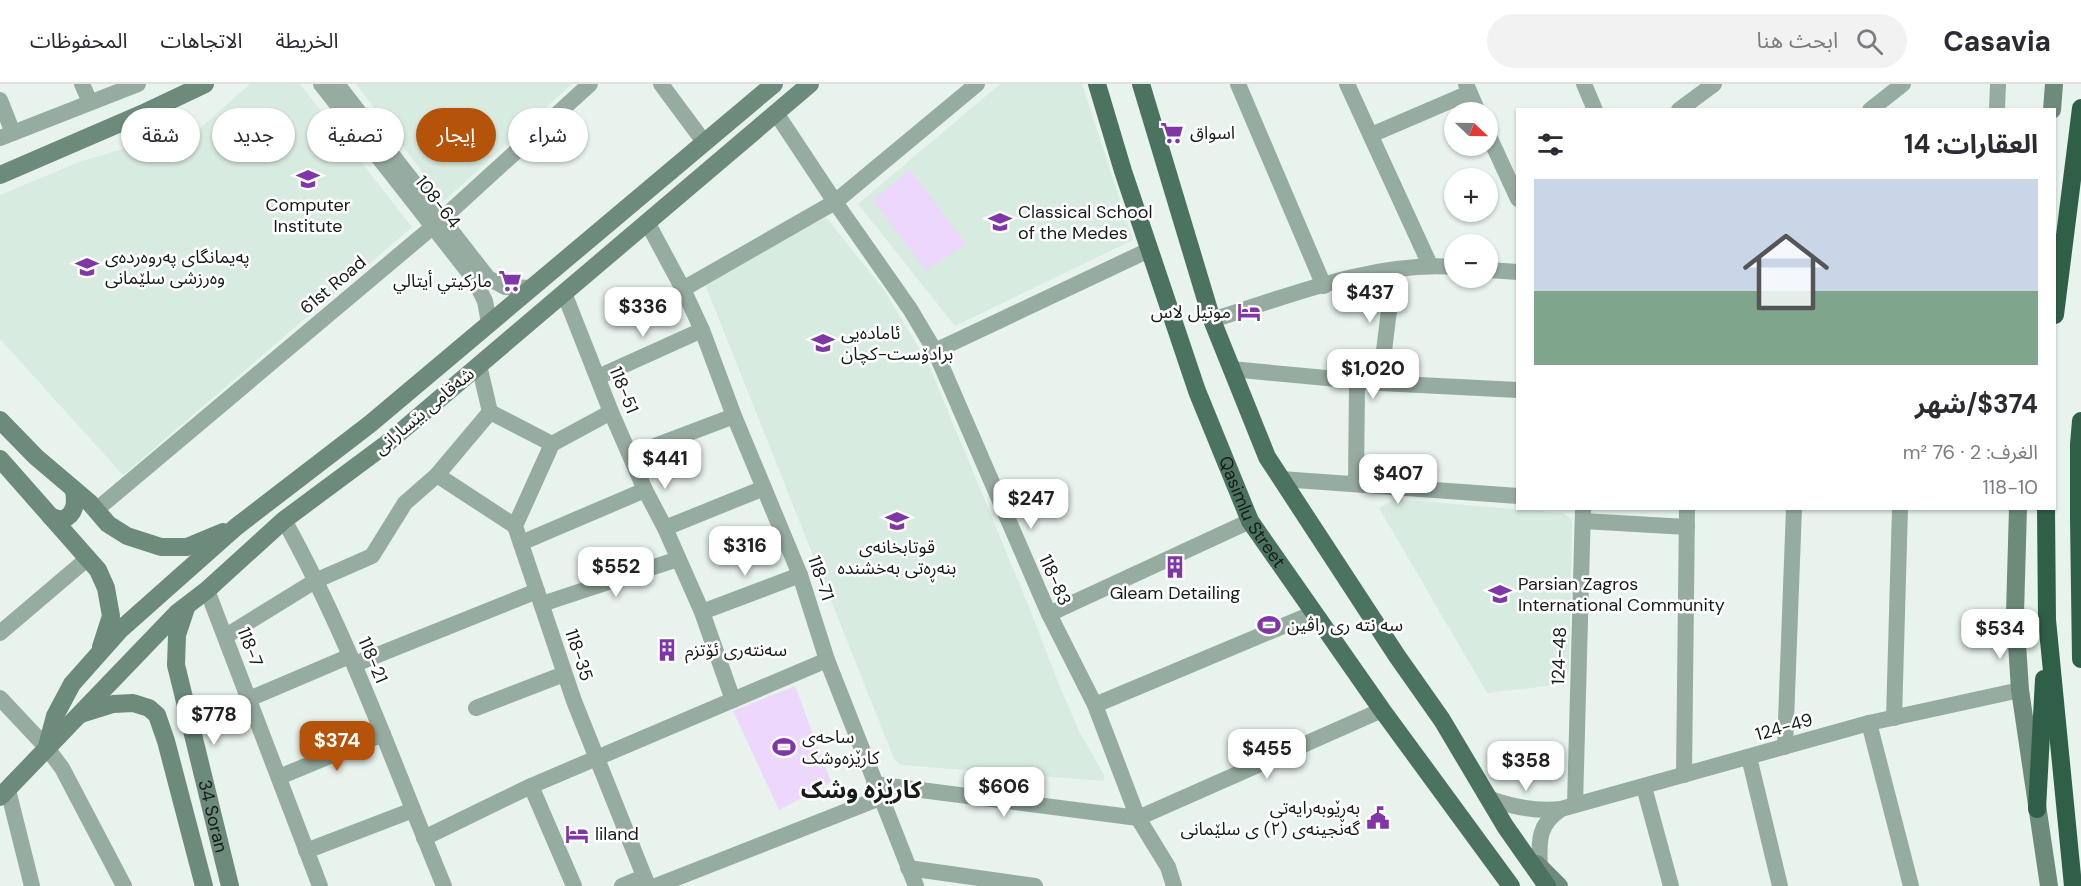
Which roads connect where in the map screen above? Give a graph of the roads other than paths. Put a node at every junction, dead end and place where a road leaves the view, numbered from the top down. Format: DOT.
graph roads {
  1 [pos="82,84"];
  2 [pos="138,84"];
  3 [pos="205,84"];
  4 [pos="321,84"];
  5 [pos="590,84"];
  6 [pos="661,84"];
  7 [pos="774,84"];
  8 [pos="810,84"];
  9 [pos="977,84"];
  10 [pos="1097,84"];
  11 [pos="1238,84"];
  12 [pos="1347,84"];
  13 [pos="1584,84"];
  14 [pos="1714,84"];
  15 [pos="1998,84"];
  16 [pos="2054,84"];
  17 [pos="1143,86"];
  18 [pos="1468,88"];
  19 [pos="339,93"];
  20 [pos="1895,96"];
  21 [pos="0,100"];
  22 [pos="90,102"];
  23 [pos="1474,102"];
  24 [pos="1594,108"];
  25 [pos="1682,108"];
  26 [pos="1874,108"];
  27 [pos="1997,108"];
  28 [pos="2052,108"];
  29 [pos="2081,108"];
  30 [pos="776,113"];
  31 [pos="6,135"];
  32 [pos="1371,135"];
  33 [pos="704,142"];
  34 [pos="1498,156"];
  35 [pos="0,175"];
  36 [pos="1516,195"];
  37 [pos="835,202"];
  38 [pos="647,222"];
  39 [pos="437,223"];
  40 [pos="2065,240"];
  41 [pos="1149,250"];
  42 [pos="2056,259"];
  43 [pos="1430,265"];
  44 [pos="1444,266"];
  45 [pos="1394,270"];
  46 [pos="1498,271"];
  47 [pos="1516,272"];
  48 [pos="1324,286"];
  49 [pos="532,288"];
  50 [pos="683,289"];
  51 [pos="564,293"];
  52 [pos="2056,308"];
  53 [pos="1212,320"];
  54 [pos="489,323"];
  55 [pos="702,330"];
  56 [pos="935,351"];
  57 [pos="479,365"];
  58 [pos="1231,369"];
  59 [pos="598,377"];
  60 [pos="1357,381"];
  61 [pos="1380,383"];
  62 [pos="1516,390"];
  63 [pos="490,412"];
  64 [pos="612,412"];
  65 [pos="734,416"];
  66 [pos="0,420"];
  67 [pos="2081,421"];
  68 [pos="370,424"];
  69 [pos="2080,442"];
  70 [pos="552,444"];
  71 [pos="385,445"];
  72 [pos="631,454"];
  73 [pos="0,459"];
  74 [pos="437,475"];
  75 [pos="1281,479"];
  76 [pos="1356,484"];
  77 [pos="764,488"];
  78 [pos="74,490"];
  79 [pos="645,490"];
  80 [pos="1516,496"];
  81 [pos="96,510"];
  82 [pos="1687,510"];
  83 [pos="1794,510"];
  84 [pos="1900,510"];
  85 [pos="2018,510"];
  86 [pos="2046,510"];
  87 [pos="1583,515"];
  88 [pos="51,517"];
  89 [pos="285,520"];
  90 [pos="1250,521"];
  91 [pos="515,526"];
  92 [pos="236,527"];
  93 [pos="1687,527"];
  94 [pos="666,528"];
  95 [pos="521,543"];
  96 [pos="87,559"];
  97 [pos="678,559"];
  98 [pos="2081,564"];
  99 [pos="800,574"];
  100 [pos="315,581"];
  101 [pos="207,590"];
  102 [pos="540,597"];
  103 [pos="186,606"];
  104 [pos="702,612"];
  105 [pos="1314,613"];
  106 [pos="1049,614"];
  107 [pos="2047,620"];
  108 [pos="0,633"];
  109 [pos="226,636"];
  110 [pos="99,654"];
  111 [pos="2081,659"];
  112 [pos="353,660"];
  113 [pos="827,660"];
  114 [pos="564,674"];
  115 [pos="2020,690"];
  116 [pos="0,699"];
  117 [pos="249,699"];
  118 [pos="733,700"];
  119 [pos="1095,705"];
  120 [pos="476,708"];
  121 [pos="1382,710"];
  122 [pos="79,714"];
  123 [pos="1894,718"];
  124 [pos="1869,723"];
  125 [pos="383,734"];
  126 [pos="196,747"];
  127 [pos="1785,747"];
  128 [pos="47,748"];
  129 [pos="598,757"];
  130 [pos="1749,757"];
  131 [pos="170,758"];
  132 [pos="1684,775"];
  133 [pos="279,777"];
  134 [pos="531,786"];
  135 [pos="1644,787"];
  136 [pos="877,791"];
  137 [pos="4,793"];
  138 [pos="1488,798"];
  139 [pos="1568,807"];
  140 [pos="2037,809"];
  141 [pos="413,810"];
  142 [pos="1138,818"];
  143 [pos="424,838"];
  144 [pos="306,851"];
  145 [pos="1492,860"];
  146 [pos="1539,871"];
  147 [pos="912,881"];
  148 [pos="649,883"];
  149 [pos="32,886"];
  150 [pos="124,886"];
  151 [pos="204,886"];
  152 [pos="230,886"];
  153 [pos="320,886"];
  154 [pos="444,886"];
  155 [pos="574,886"];
  156 [pos="622,886"];
  157 [pos="1035,886"];
  158 [pos="1174,886"];
  159 [pos="1505,886"];
  160 [pos="1510,886"];
  161 [pos="1559,886"];
  162 [pos="1671,886"];
  163 [pos="1780,886"];
  164 [pos="1911,886"];
  165 [pos="2049,886"];
  166 [pos="2073,886"];
  1 -- 22 [label="street"];
  2 -- 22 [label="street"];
  3 -- 35 [label="main road"];
  4 -- 19 [label="street, 108-64"];
  5 -- 39 [label="street, 61st Road"];
  6 -- 33 [label="street"];
  7 -- 33 [label="main road, شەقامی بێسارانی"];
  8 -- 30 [label="main road, شەقامی بێسارانی"];
  9 -- 37 [label="street"];
  10 -- 41 [label="main road, Qasimlu Street"];
  11 -- 48 [label="street"];
  12 -- 32 [label="street"];
  13 -- 24 [label="street"];
  14 -- 25 [label="street"];
  15 -- 27 [label="street"];
  16 -- 28 [label="main road"];
  17 -- 53 [label="main road"];
  18 -- 23 [label="street"];
  18 -- 32 [label="street"];
  19 -- 39 [label="street, 108-64"];
  20 -- 26 [label="street"];
  21 -- 31 [label="street"];
  22 -- 31 [label="street"];
  29 -- 40 [label="highway"];
  30 -- 37 [label="street, 118-83"];
  30 -- 38 [label="main road, شەقامی بێسارانی"];
  32 -- 43 [label="street"];
  33 -- 49 [label="main road, شەقامی بێسارانی"];
  34 -- 36 [label="street"];
  37 -- 50 [label="street"];
  37 -- 56 [label="street, 118-83"];
  38 -- 50 [label="street, 118-71"];
  38 -- 51 [label="main road, شەقامی بێسارانی"];
  39 -- 49 [label="street, 108-64"];
  39 -- 54 [label="street, 108-64"];
  39 -- 81 [label="street, 61st Road"];
  40 -- 42 [label="highway"];
  40 -- 52 [label="highway"];
  41 -- 56 [label="street"];
  41 -- 90 [label="main road, Qasimlu Street"];
  43 -- 44 [label="street"];
  43 -- 45 [label="street"];
  45 -- 48 [label="street"];
  45 -- 61 [label="street"];
  46 -- 47 [label="street"];
  48 -- 53 [label="street"];
  49 -- 54 [label="main road, شەقامی بێسارانی"];
  50 -- 55 [label="street, 118-71"];
  51 -- 57 [label="main road, شەقامی بێسارانی"];
  51 -- 59 [label="street, 118-51"];
  53 -- 58 [label="main road"];
  54 -- 68 [label="main road, شەقامی بێسارانی"];
  55 -- 59 [label="street"];
  55 -- 65 [label="street, 118-71"];
  56 -- 106 [label="street, 118-83"];
  57 -- 63 [label="street"];
  57 -- 71 [label="main road, شەقامی بێسارانی"];
  58 -- 60 [label="street"];
  58 -- 75 [label="main road"];
  59 -- 64 [label="street, 118-51"];
  60 -- 61 [label="street"];
  60 -- 76 [label="street"];
  61 -- 62 [label="street"];
  63 -- 70 [label="street"];
  63 -- 74 [label="street"];
  64 -- 70 [label="street"];
  64 -- 72 [label="street, 118-51"];
  65 -- 72 [label="street"];
  65 -- 77 [label="street, 118-71"];
  66 -- 78 [label="main road"];
  67 -- 69 [label="highway"];
  68 -- 71 [label="main road"];
  68 -- 92 [label="main road, شەقامی بێسارانی"];
  69 -- 98 [label="highway"];
  70 -- 91 [label="street"];
  71 -- 89 [label="main road, شەقامی بێسارانی"];
  72 -- 79 [label="street, 118-51"];
  73 -- 88 [label="main road"];
  74 -- 91 [label="street"];
  74 -- 100 [label="street"];
  75 -- 76 [label="street"];
  75 -- 138 [label="main road"];
  76 -- 80 [label="street"];
  77 -- 94 [label="street"];
  77 -- 99 [label="street, 118-71"];
  78 -- 81 [label="main road"];
  78 -- 88 [label="main road"];
  79 -- 94 [label="street, 118-51"];
  79 -- 95 [label="street"];
  81 -- 92 [label="main road"];
  82 -- 93 [label="street"];
  83 -- 127 [label="street"];
  84 -- 123 [label="street"];
  85 -- 115 [label="main road"];
  86 -- 107 [label="highway"];
  87 -- 93 [label="street"];
  87 -- 139 [label="street, 124-48"];
  88 -- 96 [label="main road"];
  89 -- 100 [label="street, 118-21"];
  89 -- 101 [label="main road, شەقامی بێسارانی"];
  90 -- 105 [label="main road, Qasimlu Street"];
  90 -- 106 [label="street"];
  91 -- 95 [label="street, 118-35"];
  92 -- 110 [label="main road, شەقامی بێسارانی"];
  93 -- 132 [label="street"];
  94 -- 97 [label="street, 118-51"];
  95 -- 102 [label="street, 118-35"];
  96 -- 108 [label="street"];
  96 -- 110 [label="main road"];
  97 -- 102 [label="street"];
  97 -- 104 [label="street, 118-51"];
  98 -- 111 [label="highway"];
  99 -- 104 [label="street"];
  99 -- 113 [label="street, 118-71"];
  100 -- 109 [label="street"];
  100 -- 112 [label="street, 118-21"];
  101 -- 103 [label="main road, شەقامی بێسارانی"];
  101 -- 109 [label="street, 118-7"];
  102 -- 112 [label="street"];
  102 -- 114 [label="street, 118-35"];
  103 -- 122 [label="main road, شەقامی بێسارانی"];
  103 -- 126 [label="main road, 34 Soran"];
  104 -- 118 [label="street, 118-51"];
  105 -- 119 [label="street"];
  105 -- 121 [label="main road, Qasimlu Street"];
  106 -- 119 [label="street, 118-83"];
  107 -- 140 [label="highway"];
  107 -- 166 [label="highway"];
  109 -- 117 [label="street, 118-7"];
  110 -- 128 [label="main road, شەقامی بێسارانی"];
  112 -- 117 [label="street"];
  112 -- 125 [label="street, 118-21"];
  113 -- 118 [label="street"];
  113 -- 136 [label="street, 118-71"];
  114 -- 120 [label="street"];
  114 -- 129 [label="street, 118-35"];
  115 -- 123 [label="street, 124-49"];
  115 -- 140 [label="main road"];
  116 -- 128 [label="street"];
  117 -- 133 [label="street, 118-7"];
  118 -- 129 [label="street"];
  119 -- 142 [label="street, 118-83"];
  121 -- 142 [label="street"];
  121 -- 145 [label="main road, Qasimlu Street"];
  122 -- 128 [label="main road, شەقامی بێسارانی"];
  122 -- 131 [label="main road, 34 Soran"];
  123 -- 124 [label="street, 124-49"];
  124 -- 127 [label="street, 124-49"];
  124 -- 164 [label="street"];
  125 -- 133 [label="street"];
  125 -- 141 [label="street, 118-21"];
  126 -- 131 [label="main road"];
  126 -- 152 [label="main road, 34 Soran"];
  127 -- 130 [label="street, 124-49"];
  128 -- 137 [label="main road, شەقامی بێسارانی"];
  128 -- 150 [label="street"];
  129 -- 134 [label="street"];
  129 -- 148 [label="street, 118-35"];
  130 -- 132 [label="street, 124-49"];
  130 -- 163 [label="street"];
  131 -- 151 [label="main road, 34 Soran"];
  132 -- 135 [label="street, 124-49"];
  133 -- 144 [label="street, 118-7"];
  134 -- 143 [label="street"];
  134 -- 155 [label="street"];
  135 -- 139 [label="street, 124-49"];
  135 -- 162 [label="street"];
  136 -- 142 [label="street"];
  136 -- 147 [label="street, 118-71"];
  136 -- 148 [label="street"];
  137 -- 149 [label="street"];
  138 -- 139 [label="street, 124-49"];
  138 -- 146 [label="main road"];
  139 -- 146 [label="street"];
  140 -- 165 [label="main road"];
  141 -- 143 [label="street, 118-21"];
  141 -- 144 [label="street"];
  142 -- 158 [label="street, 118-83"];
  143 -- 154 [label="street, 118-21"];
  144 -- 153 [label="street, 118-7"];
  145 -- 159 [label="main road"];
  145 -- 160 [label="main road, Qasimlu Street"];
  146 -- 161 [label="main road"];
  147 -- 157 [label="street"];
  148 -- 156 [label="street"];
}
